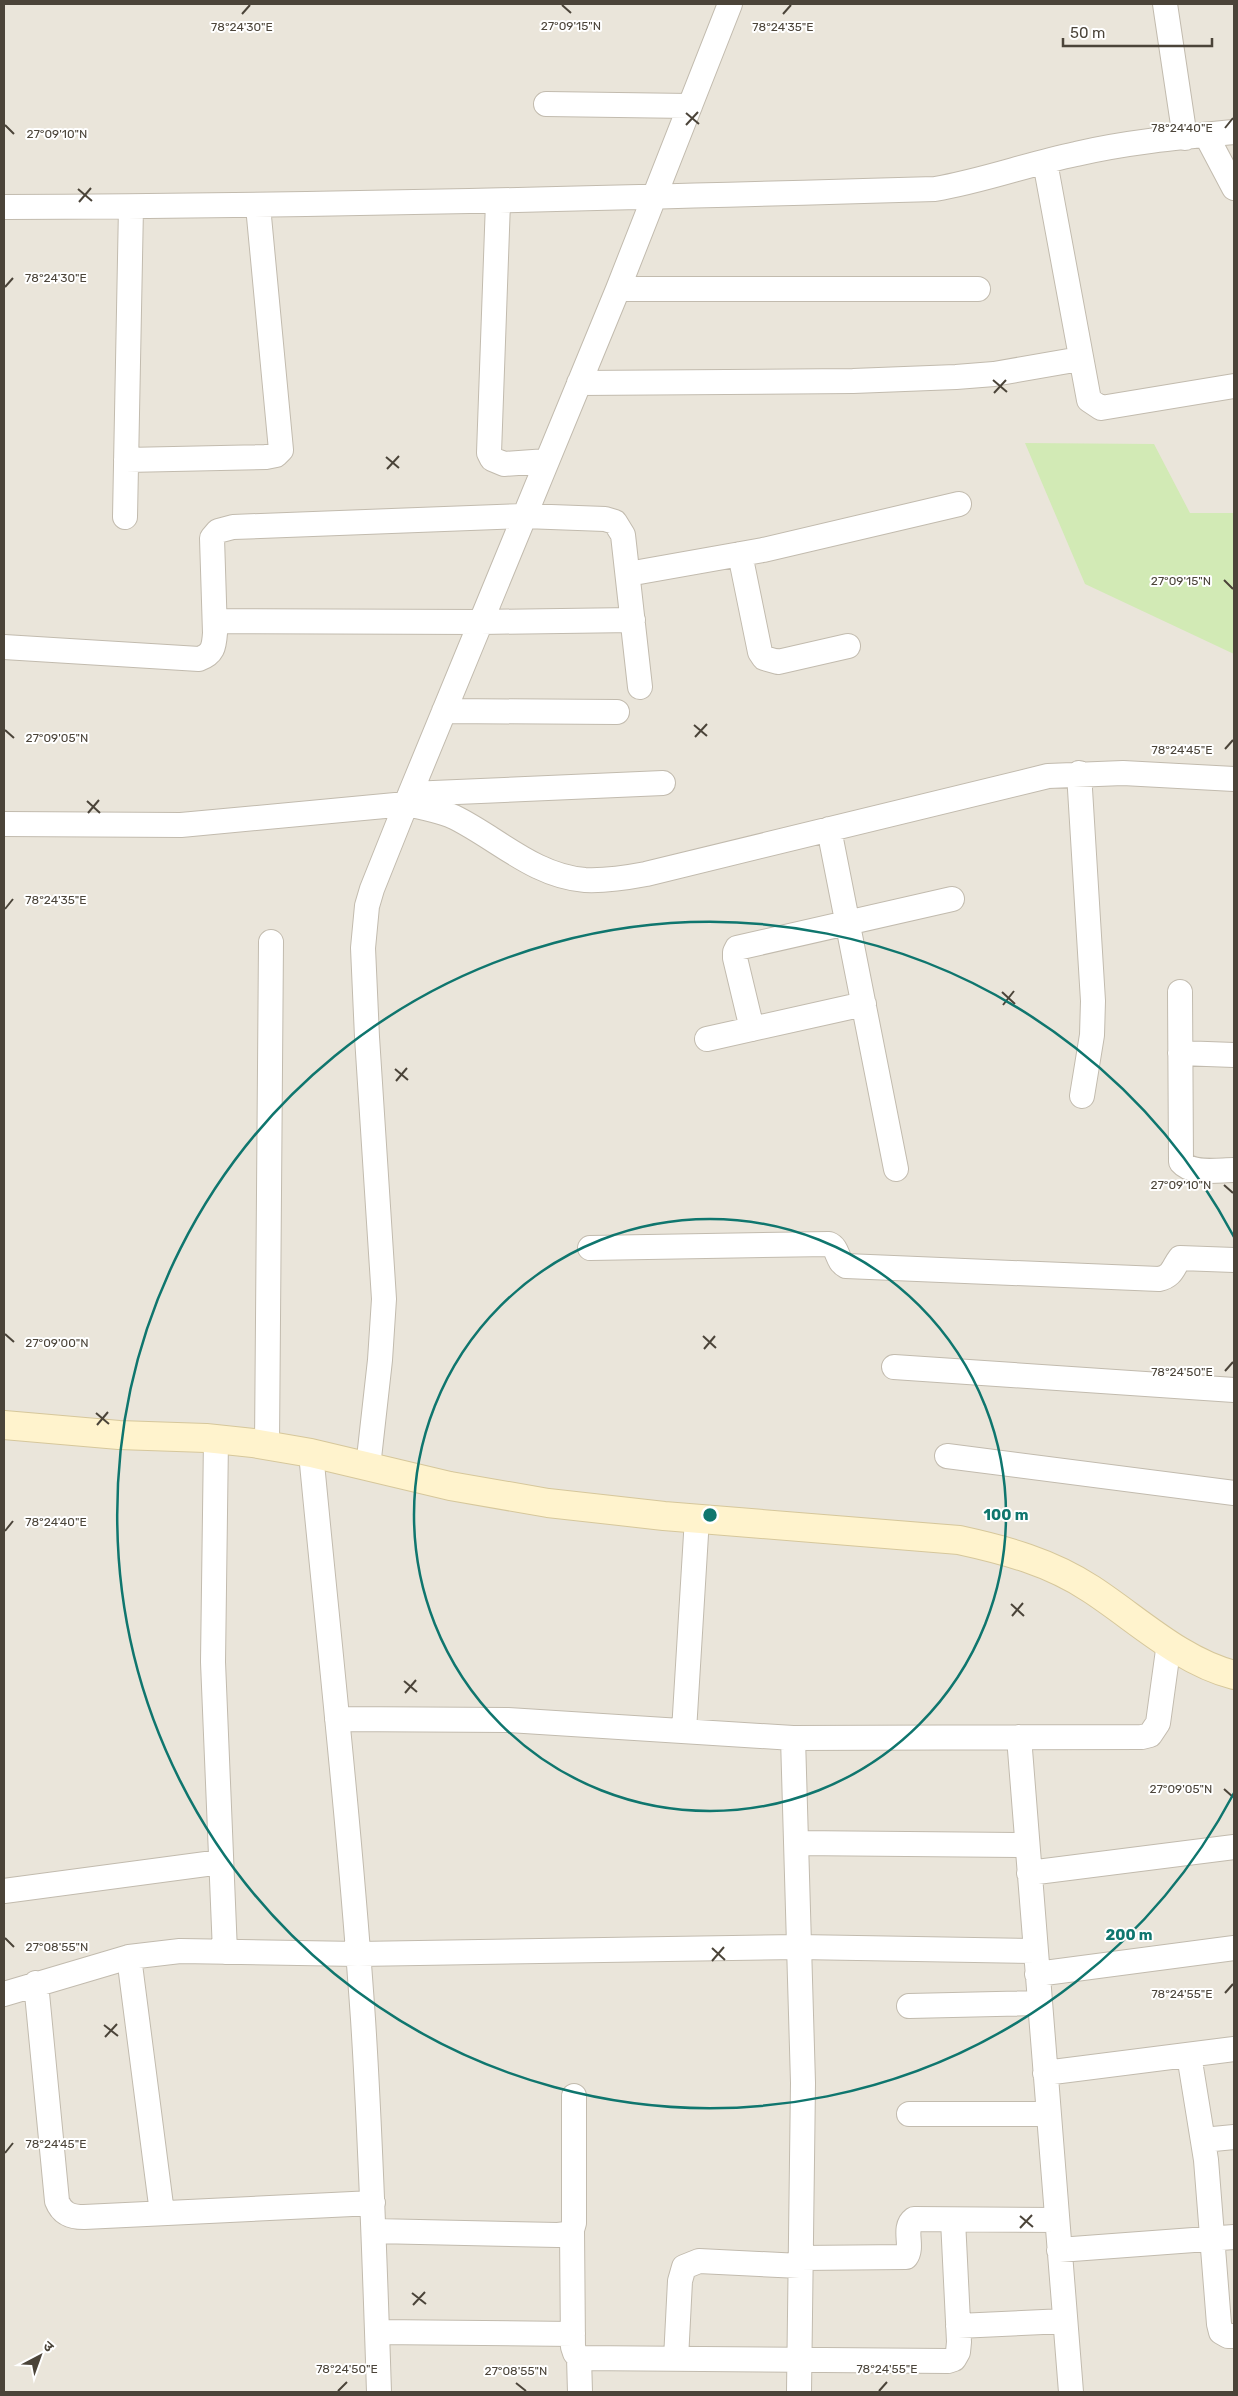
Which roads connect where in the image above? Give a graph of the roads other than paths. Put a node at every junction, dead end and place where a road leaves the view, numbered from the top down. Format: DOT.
graph roads {
  1 [pos="730,4"];
  2 [pos="1165,4"];
  3 [pos="546,104"];
  4 [pos="690,106"];
  5 [pos="1234,132"];
  6 [pos="1195,136"];
  7 [pos="1045,162"];
  8 [pos="1234,188"];
  9 [pos="654,198"];
  10 [pos="498,202"];
  11 [pos="258,206"];
  12 [pos="131,207"];
  13 [pos="4,208"];
  14 [pos="618,289"];
  15 [pos="978,289"];
  16 [pos="1080,359"];
  17 [pos="579,383"];
  18 [pos="1234,386"];
  19 [pos="126,460"];
  20 [pos="547,461"];
  21 [pos="959,504"];
  22 [pos="524,516"];
  23 [pos="125,517"];
  24 [pos="740,554"];
  25 [pos="628,574"];
  26 [pos="633,620"];
  27 [pos="214,621"];
  28 [pos="481,622"];
  29 [pos="848,646"];
  30 [pos="4,647"];
  31 [pos="640,687"];
  32 [pos="444,711"];
  33 [pos="617,712"];
  34 [pos="1079,774"];
  35 [pos="1234,779"];
  36 [pos="663,783"];
  37 [pos="408,799"];
  38 [pos="4,824"];
  39 [pos="829,829"];
  40 [pos="952,900"];
  41 [pos="847,923"];
  42 [pos="271,942"];
  43 [pos="1180,992"];
  44 [pos="864,1004"];
  45 [pos="752,1029"];
  46 [pos="707,1040"];
  47 [pos="1180,1053"];
  48 [pos="1234,1055"];
  49 [pos="1082,1096"];
  50 [pos="896,1169"];
  51 [pos="1234,1170"];
  52 [pos="590,1248"];
  53 [pos="1234,1260"];
  54 [pos="894,1367"];
  55 [pos="1234,1390"];
  56 [pos="4,1426"];
  57 [pos="216,1438"];
  58 [pos="267,1445"];
  59 [pos="311,1453"];
  60 [pos="947,1456"];
  61 [pos="368,1467"];
  62 [pos="1234,1494"];
  63 [pos="697,1518"];
  64 [pos="1169,1643"];
  65 [pos="1234,1675"];
  66 [pos="337,1719"];
  67 [pos="684,1731"];
  68 [pos="1019,1737"];
  69 [pos="793,1738"];
  70 [pos="796,1843"];
  71 [pos="1027,1845"];
  72 [pos="1234,1847"];
  73 [pos="221,1862"];
  74 [pos="1029,1872"];
  75 [pos="4,1891"];
  76 [pos="799,1947"];
  77 [pos="1234,1948"];
  78 [pos="225,1952"];
  79 [pos="358,1954"];
  80 [pos="129,1957"];
  81 [pos="1036,1963"];
  82 [pos="36,1983"];
  83 [pos="4,1994"];
  84 [pos="1040,2003"];
  85 [pos="909,2006"];
  86 [pos="1234,2049"];
  87 [pos="1189,2055"];
  88 [pos="1045,2073"];
  89 [pos="574,2096"];
  90 [pos="909,2114"];
  91 [pos="1048,2114"];
  92 [pos="1234,2137"];
  93 [pos="1203,2140"];
  94 [pos="373,2203"];
  95 [pos="162,2213"];
  96 [pos="953,2220"];
  97 [pos="1057,2220"];
  98 [pos="572,2230"];
  99 [pos="374,2231"];
  100 [pos="1234,2237"];
  101 [pos="1211,2238"];
  102 [pos="1059,2250"];
  103 [pos="800,2262"];
  104 [pos="1065,2321"];
  105 [pos="958,2326"];
  106 [pos="377,2332"];
  107 [pos="573,2334"];
  108 [pos="1234,2336"];
  109 [pos="579,2358"];
  110 [pos="676,2359"];
  111 [pos="799,2360"];
  112 [pos="379,2392"];
  113 [pos="580,2392"];
  114 [pos="800,2392"];
  115 [pos="1071,2392"];
  1 -- 4 [label="street"];
  2 -- 6 [label="street"];
  3 -- 4 [label="street"];
  4 -- 9 [label="street"];
  5 -- 6 [label="street"];
  6 -- 7 [label="street"];
  6 -- 8 [label="street"];
  7 -- 9 [label="street"];
  7 -- 16 [label="street"];
  9 -- 10 [label="street"];
  9 -- 14 [label="street"];
  10 -- 11 [label="street"];
  10 -- 20 [label="street"];
  11 -- 12 [label="street"];
  11 -- 19 [label="street"];
  12 -- 13 [label="street"];
  12 -- 19 [label="street"];
  14 -- 15 [label="street"];
  14 -- 17 [label="street"];
  16 -- 17 [label="street"];
  16 -- 18 [label="street"];
  17 -- 20 [label="street"];
  19 -- 23 [label="street"];
  20 -- 22 [label="street"];
  21 -- 24 [label="street"];
  22 -- 25 [label="street"];
  22 -- 27 [label="street"];
  22 -- 28 [label="street"];
  24 -- 25 [label="street"];
  24 -- 29 [label="street"];
  25 -- 26 [label="street"];
  26 -- 28 [label="street"];
  26 -- 31 [label="street"];
  27 -- 28 [label="street"];
  27 -- 30 [label="street"];
  28 -- 32 [label="street"];
  32 -- 33 [label="street"];
  32 -- 37 [label="street"];
  34 -- 35 [label="street"];
  34 -- 39 [label="street"];
  34 -- 49 [label="street"];
  36 -- 37 [label="street"];
  37 -- 38 [label="street"];
  37 -- 39 [label="street"];
  37 -- 61 [label="street"];
  39 -- 41 [label="street"];
  40 -- 41 [label="street"];
  41 -- 44 [label="street"];
  41 -- 45 [label="street"];
  42 -- 58 [label="street"];
  43 -- 47 [label="street"];
  44 -- 45 [label="street"];
  44 -- 50 [label="street"];
  45 -- 46 [label="street"];
  47 -- 48 [label="street"];
  47 -- 51 [label="street"];
  52 -- 53 [label="street"];
  54 -- 55 [label="street"];
  56 -- 57 [label="street"];
  57 -- 58 [label="street"];
  57 -- 73 [label="street"];
  58 -- 59 [label="street"];
  59 -- 61 [label="street"];
  59 -- 66 [label="street"];
  60 -- 62 [label="street"];
  61 -- 63 [label="street"];
  63 -- 64 [label="street"];
  63 -- 67 [label="street"];
  64 -- 65 [label="street"];
  64 -- 68 [label="street"];
  66 -- 67 [label="street"];
  66 -- 79 [label="street"];
  67 -- 69 [label="street"];
  68 -- 69 [label="street"];
  68 -- 71 [label="street"];
  69 -- 70 [label="street"];
  70 -- 71 [label="street"];
  70 -- 76 [label="street"];
  71 -- 74 [label="street"];
  72 -- 74 [label="street"];
  73 -- 75 [label="street"];
  73 -- 78 [label="street"];
  74 -- 81 [label="street"];
  76 -- 79 [label="street"];
  76 -- 81 [label="street"];
  76 -- 103 [label="street"];
  77 -- 81 [label="street"];
  78 -- 79 [label="street"];
  78 -- 80 [label="street"];
  79 -- 94 [label="street"];
  80 -- 82 [label="street"];
  80 -- 95 [label="street"];
  81 -- 84 [label="street"];
  82 -- 83 [label="street"];
  82 -- 95 [label="street"];
  84 -- 85 [label="street"];
  84 -- 88 [label="street"];
  86 -- 87 [label="street"];
  87 -- 88 [label="street"];
  87 -- 93 [label="street"];
  88 -- 91 [label="street"];
  89 -- 98 [label="street"];
  90 -- 91 [label="street"];
  91 -- 97 [label="street"];
  92 -- 93 [label="street"];
  93 -- 101 [label="street"];
  94 -- 95 [label="street"];
  94 -- 99 [label="street"];
  96 -- 97 [label="street"];
  96 -- 103 [label="street"];
  96 -- 105 [label="street"];
  97 -- 102 [label="street"];
  98 -- 99 [label="street"];
  98 -- 107 [label="street"];
  99 -- 106 [label="street"];
  100 -- 101 [label="street"];
  101 -- 102 [label="street"];
  101 -- 108 [label="street"];
  102 -- 104 [label="street"];
  103 -- 110 [label="street"];
  103 -- 111 [label="street"];
  104 -- 105 [label="street"];
  104 -- 115 [label="street"];
  105 -- 111 [label="street"];
  106 -- 107 [label="street"];
  106 -- 112 [label="street"];
  107 -- 109 [label="street"];
  109 -- 110 [label="street"];
  109 -- 113 [label="street"];
  110 -- 111 [label="street"];
  111 -- 114 [label="street"];
}
